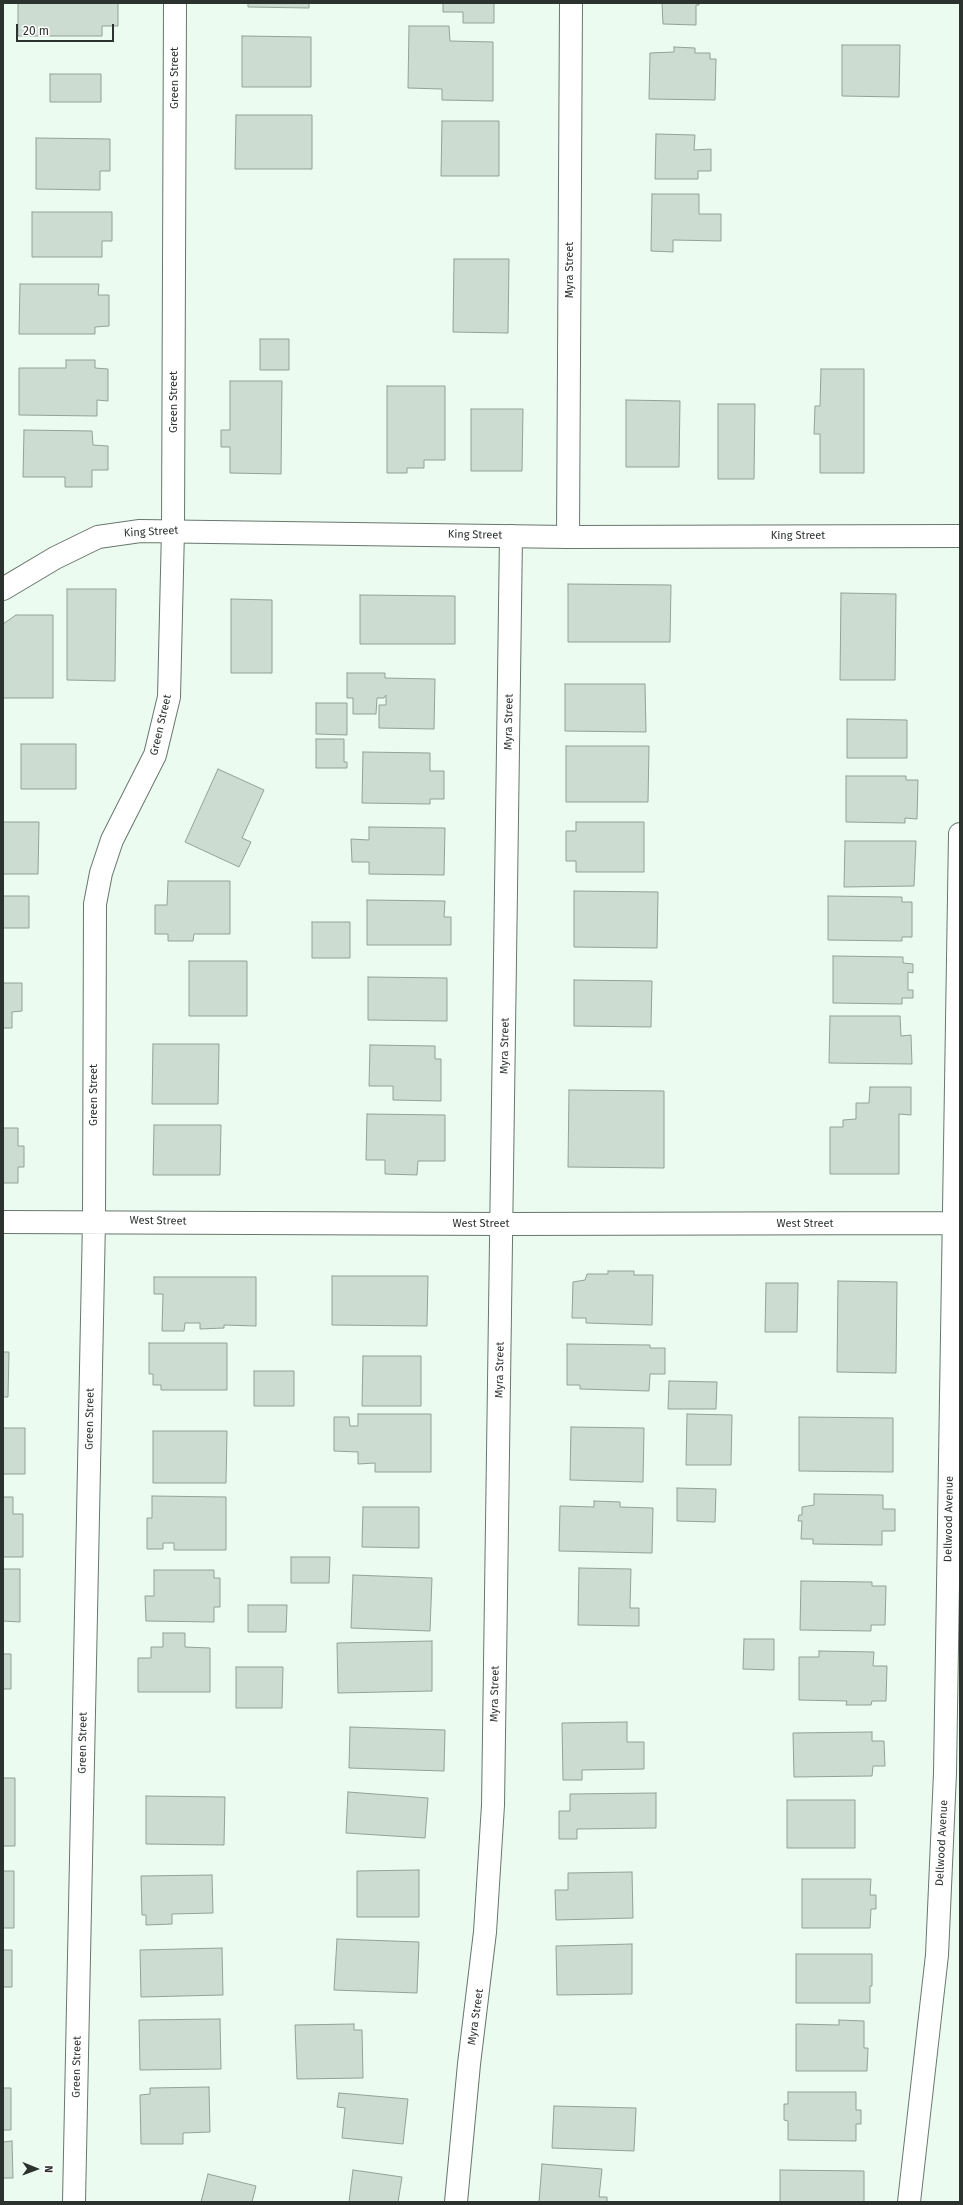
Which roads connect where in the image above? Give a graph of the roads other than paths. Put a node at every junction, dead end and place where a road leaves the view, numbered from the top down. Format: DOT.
graph roads {
  1 [pos="175,3"];
  2 [pos="571,3"];
  3 [pos="173,530"];
  4 [pos="511,536"];
  5 [pos="960,536"];
  6 [pos="568,537"];
  7 [pos="3,589"];
  8 [pos="960,834"];
  9 [pos="959,904"];
  10 [pos="94,1221"];
  11 [pos="3,1222"];
  12 [pos="956,1223"];
  13 [pos="503,1224"];
  14 [pos="74,2202"];
  15 [pos="456,2202"];
  16 [pos="909,2202"];
  1 -- 3 [label="street, Green Street"];
  2 -- 6 [label="street, Myra Street"];
  3 -- 4 [label="street, King Street"];
  3 -- 7 [label="street, King Street"];
  3 -- 10 [label="street, Green Street"];
  4 -- 6 [label="street, King Street"];
  4 -- 13 [label="street, Myra Street"];
  5 -- 6 [label="street, King Street"];
  8 -- 9 [label="street, Dellwood Avenue"];
  9 -- 12 [label="street, Dellwood Avenue"];
  10 -- 11 [label="street, West Street"];
  10 -- 13 [label="street, West Street"];
  10 -- 14 [label="street, Green Street"];
  12 -- 13 [label="street, West Street"];
  12 -- 16 [label="street, Dellwood Avenue"];
  13 -- 15 [label="street, Myra Street"];
}
